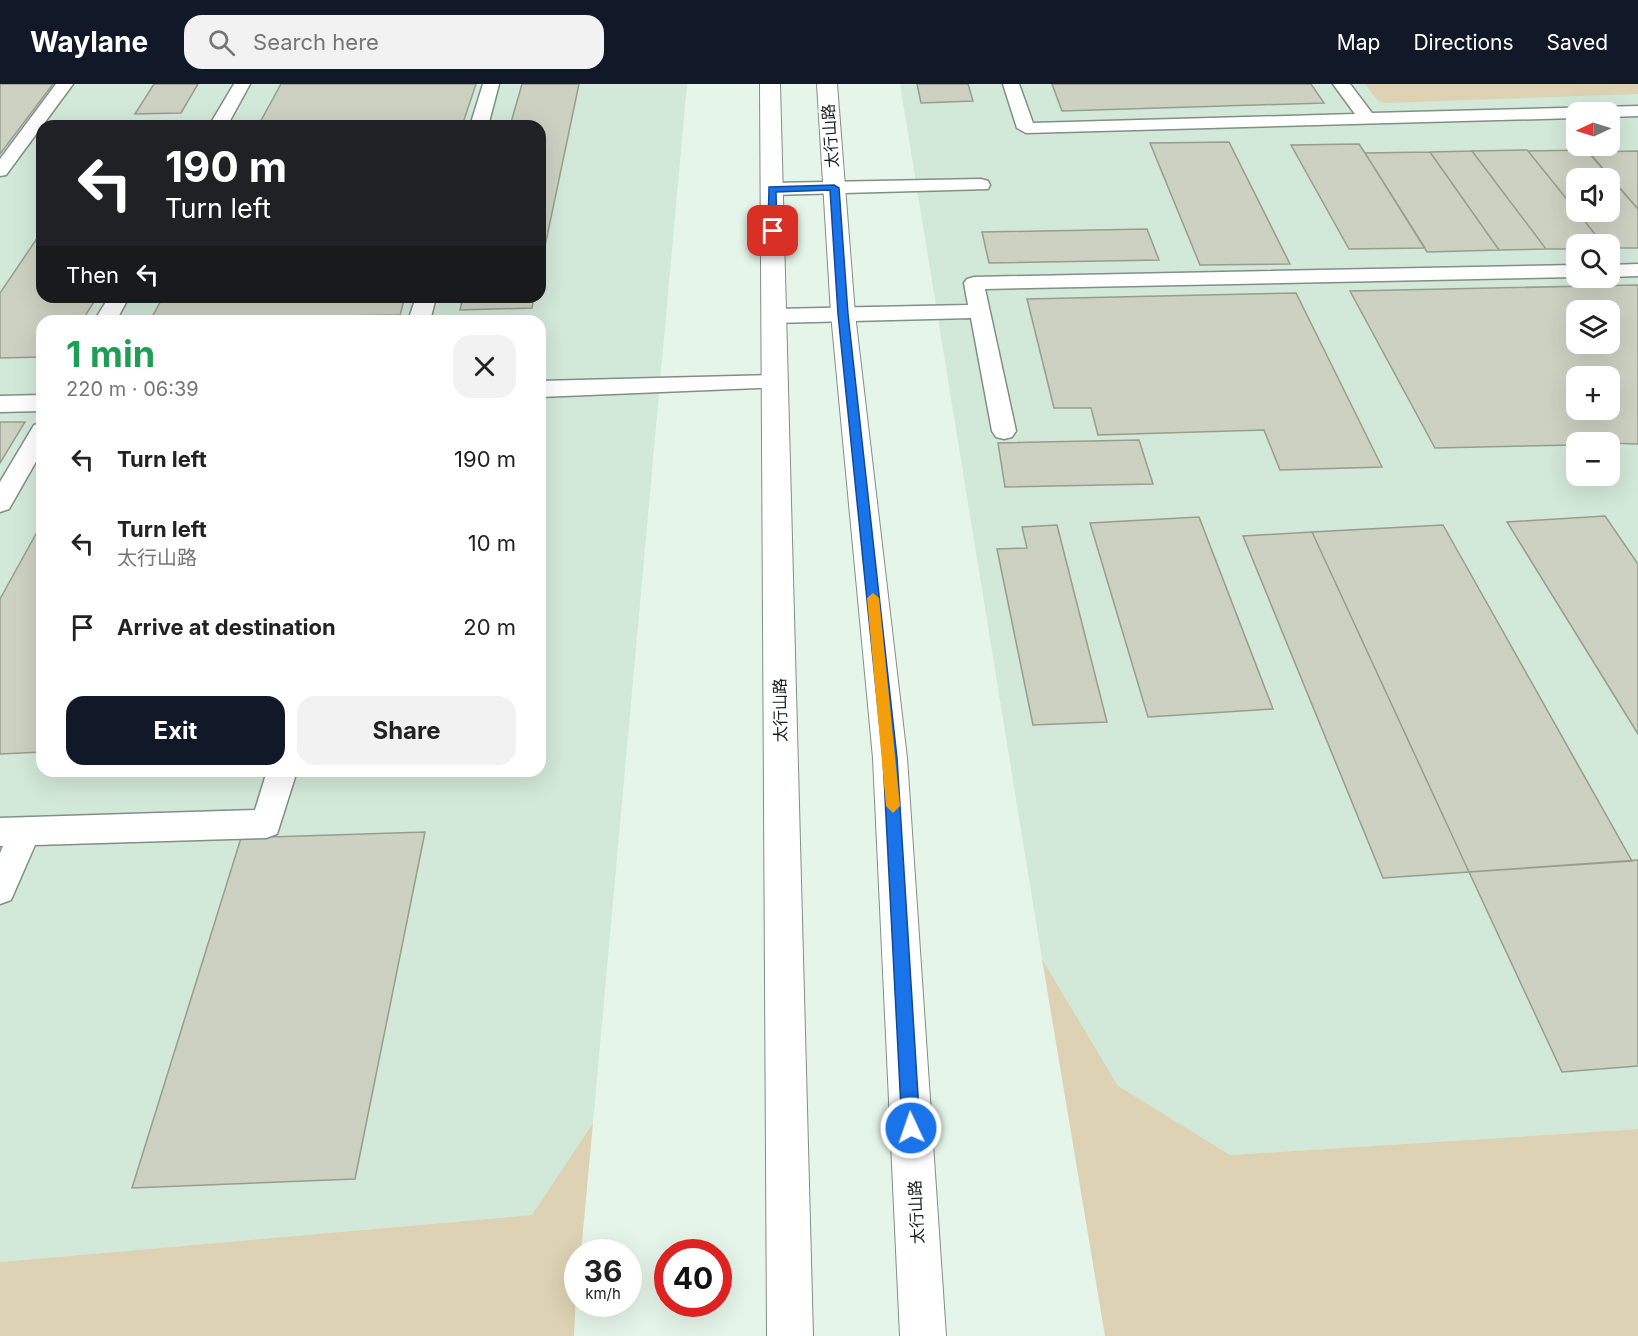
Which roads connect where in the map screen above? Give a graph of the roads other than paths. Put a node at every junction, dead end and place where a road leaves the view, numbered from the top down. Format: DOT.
graph roads {
  1 [pos="65,84"];
  2 [pos="242,84"];
  3 [pos="491,84"];
  4 [pos="770,84"];
  5 [pos="827,84"];
  6 [pos="1011,84"];
  7 [pos="1341,84"];
  8 [pos="1620,111"];
  9 [pos="1638,111"];
  10 [pos="1566,113"];
  11 [pos="38,120"];
  12 [pos="221,120"];
  13 [pos="481,120"];
  14 [pos="1368,120"];
  15 [pos="36,123"];
  16 [pos="0,171"];
  17 [pos="981,185"];
  18 [pos="834,188"];
  19 [pos="772,189"];
  20 [pos="1638,270"];
  21 [pos="1620,271"];
  22 [pos="1566,272"];
  23 [pos="981,311"];
  24 [pos="843,314"];
  25 [pos="774,315"];
  26 [pos="775,382"];
  27 [pos="546,389"];
  28 [pos="36,403"];
  29 [pos="0,404"];
  30 [pos="1004,431"];
  31 [pos="36,441"];
  32 [pos="0,503"];
  33 [pos="280,777"];
  34 [pos="13,832"];
  35 [pos="0,889"];
  36 [pos="790,1336"];
  37 [pos="922,1336"];
  1 -- 11 [label="lane"];
  2 -- 12 [label="lane"];
  3 -- 13 [label="lane"];
  4 -- 19 [label="street, 太行山路"];
  5 -- 18 [label="street, 太行山路"];
  6 -- 14 [label="lane"];
  7 -- 14 [label="lane"];
  8 -- 9 [label="lane"];
  10 -- 14 [label="lane"];
  15 -- 16 [label="lane"];
  17 -- 18 [label="lane"];
  18 -- 19 [label="lane"];
  18 -- 24 [label="street, 太行山路"];
  19 -- 25 [label="street, 太行山路"];
  20 -- 21 [label="lane"];
  22 -- 23 [label="lane"];
  23 -- 24 [label="lane"];
  23 -- 30 [label="lane"];
  24 -- 25 [label="lane"];
  24 -- 37 [label="street, 太行山路"];
  25 -- 26 [label="street, 太行山路"];
  26 -- 27 [label="lane"];
  26 -- 36 [label="street, 太行山路"];
  28 -- 29 [label="lane"];
  31 -- 32 [label="lane"];
  33 -- 34 [label="lane"];
  34 -- 35 [label="lane"];
}
